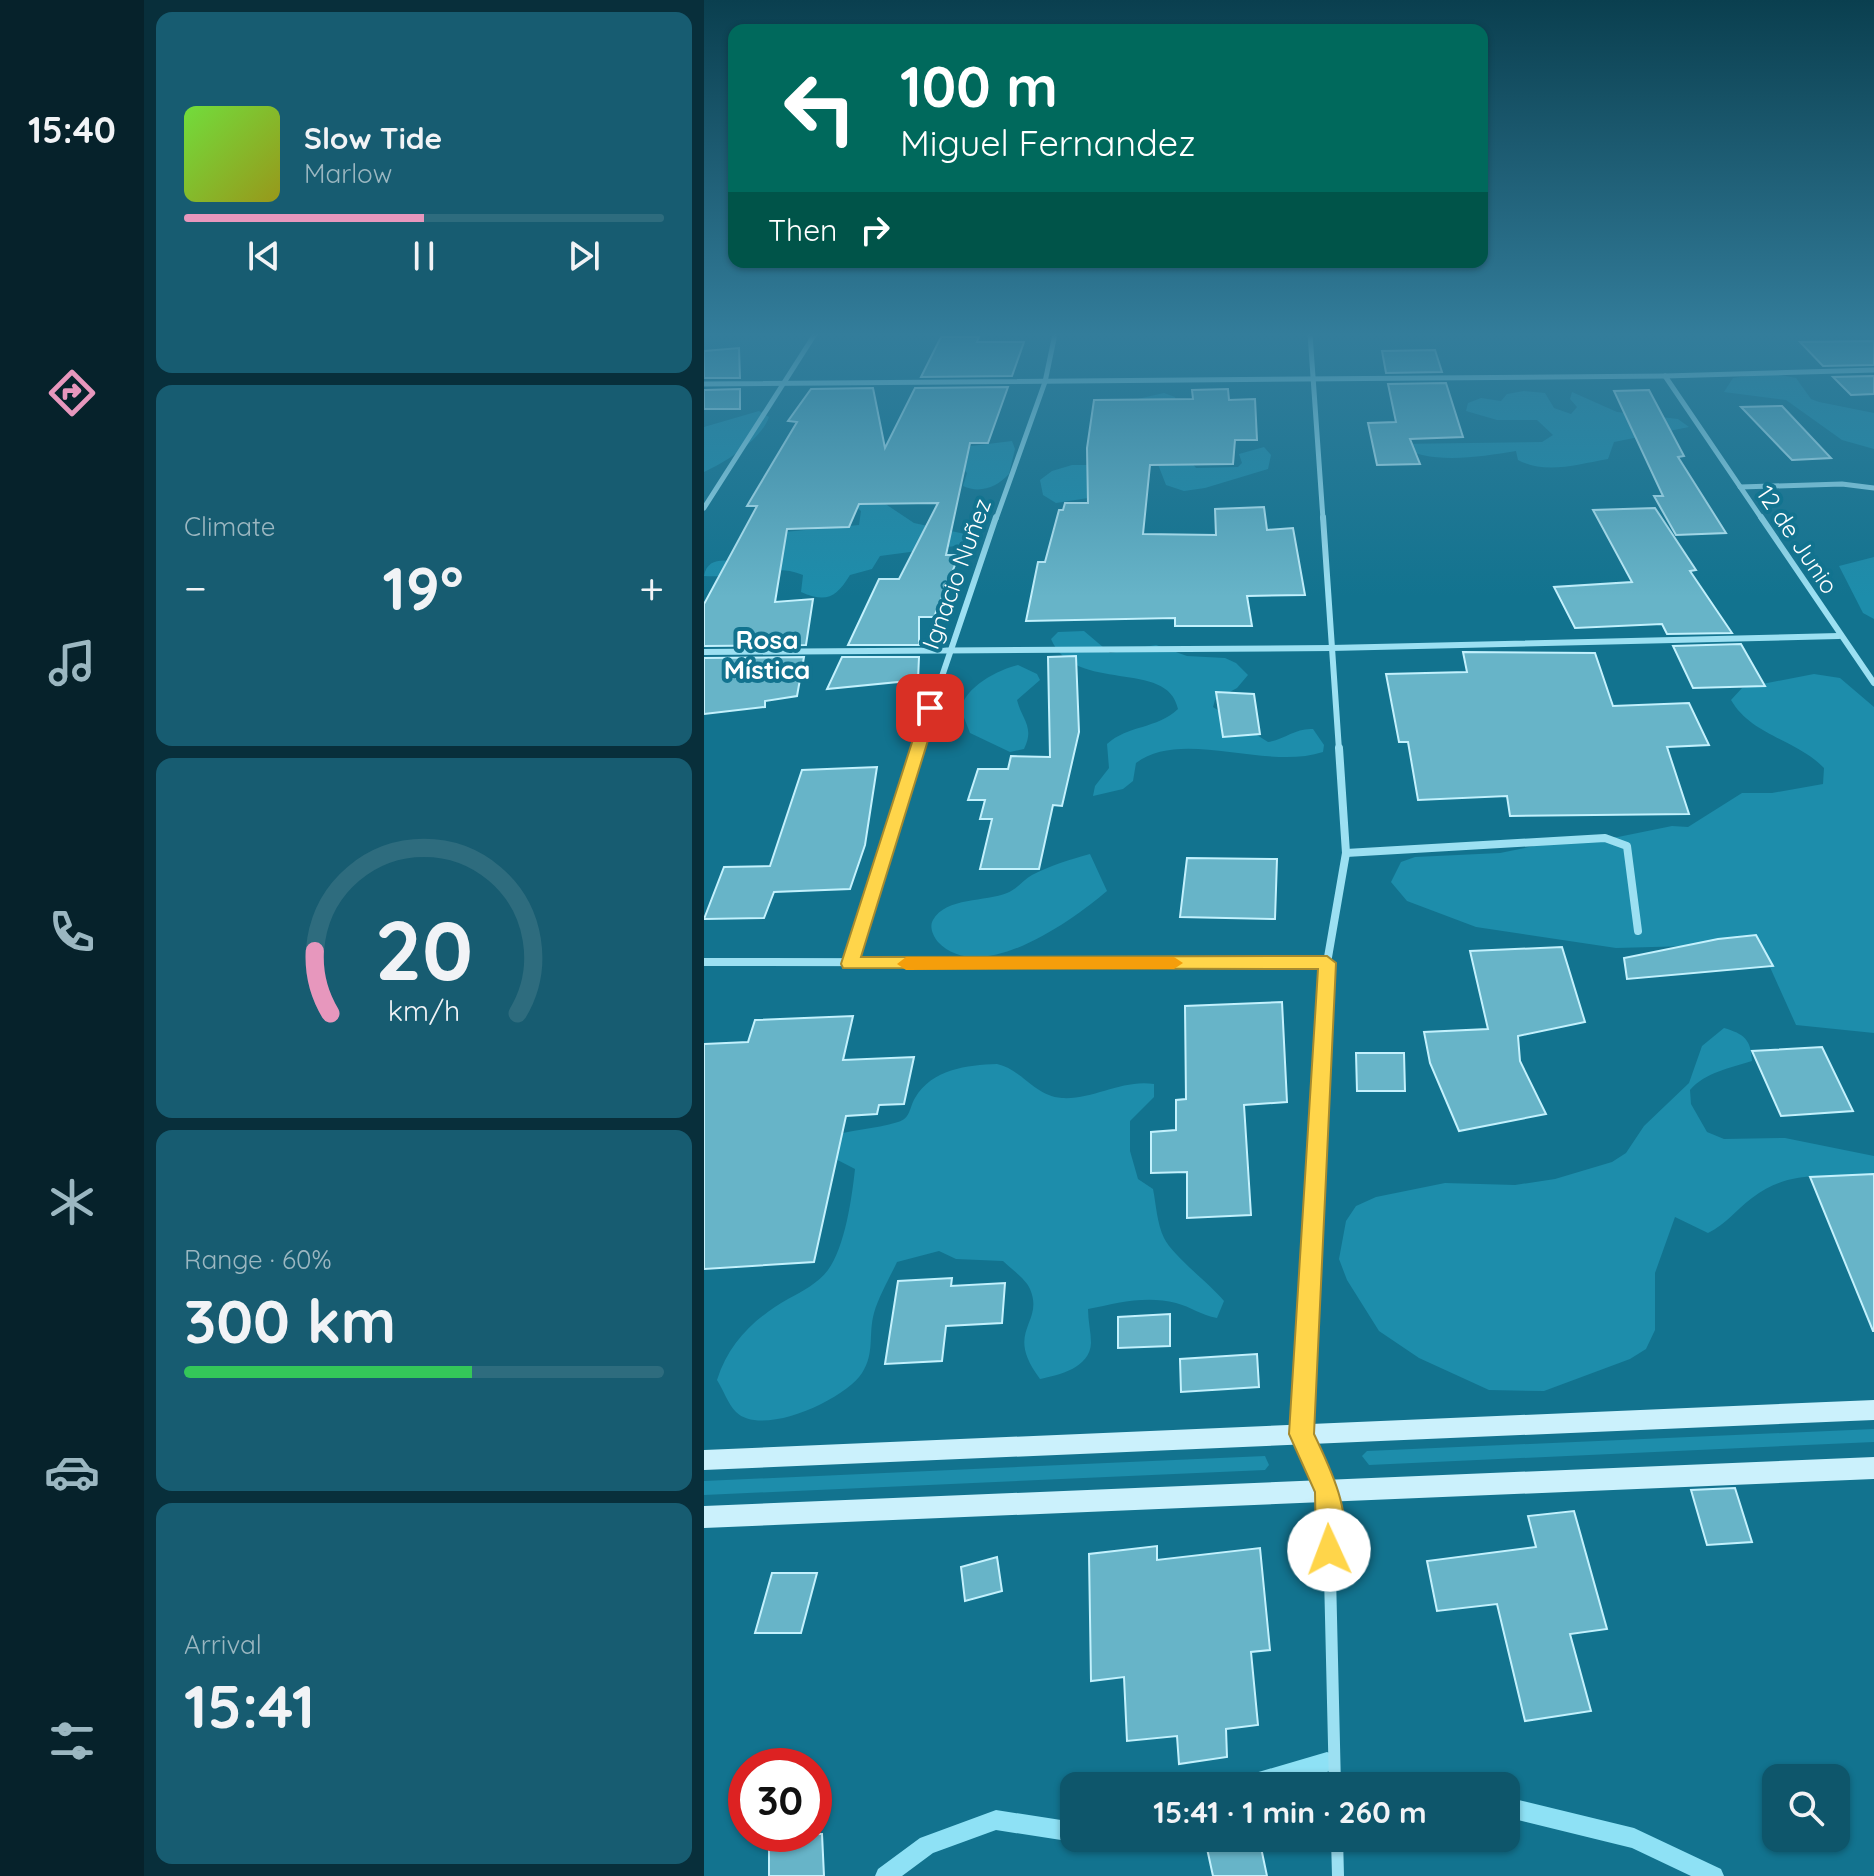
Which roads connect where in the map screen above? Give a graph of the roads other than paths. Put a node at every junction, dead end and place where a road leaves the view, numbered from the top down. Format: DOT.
graph roads {
  1 [pos="760,422"];
  2 [pos="1031,422"];
  3 [pos="1315,422"];
  4 [pos="1696,422"];
  5 [pos="1740,487"];
  6 [pos="1874,488"];
  7 [pos="704,508"];
  8 [pos="1839,636"];
  9 [pos="1331,648"];
  10 [pos="948,651"];
  11 [pos="704,652"];
  12 [pos="1874,683"];
  13 [pos="1346,853"];
  14 [pos="1638,931"];
  15 [pos="704,962"];
  16 [pos="1327,963"];
  17 [pos="850,964"];
  18 [pos="1874,1410"];
  19 [pos="1302,1434"];
  20 [pos="704,1460"];
  21 [pos="1874,1468"];
  22 [pos="1328,1491"];
  23 [pos="704,1517"];
  24 [pos="1335,1772"];
  25 [pos="1337,1852"];
  26 [pos="1338,1876"];
  1 -- 7 [label="street"];
  2 -- 10 [label="street, Ignacio Nuñez"];
  3 -- 9 [label="street"];
  4 -- 5 [label="street, 12 de Junio"];
  5 -- 6 [label="street"];
  5 -- 8 [label="street, 12 de Junio"];
  8 -- 9 [label="street"];
  8 -- 12 [label="street, 12 de Junio"];
  9 -- 10 [label="street"];
  9 -- 13 [label="street"];
  10 -- 11 [label="street"];
  10 -- 17 [label="street, Ignacio Nuñez"];
  13 -- 14 [label="street"];
  13 -- 16 [label="street"];
  15 -- 17 [label="street"];
  16 -- 17 [label="street"];
  16 -- 19 [label="street"];
  18 -- 19 [label="street"];
  19 -- 20 [label="street"];
  19 -- 22 [label="street"];
  21 -- 22 [label="street"];
  22 -- 23 [label="street"];
  22 -- 24 [label="street"];
  25 -- 26 [label="street"];
}
